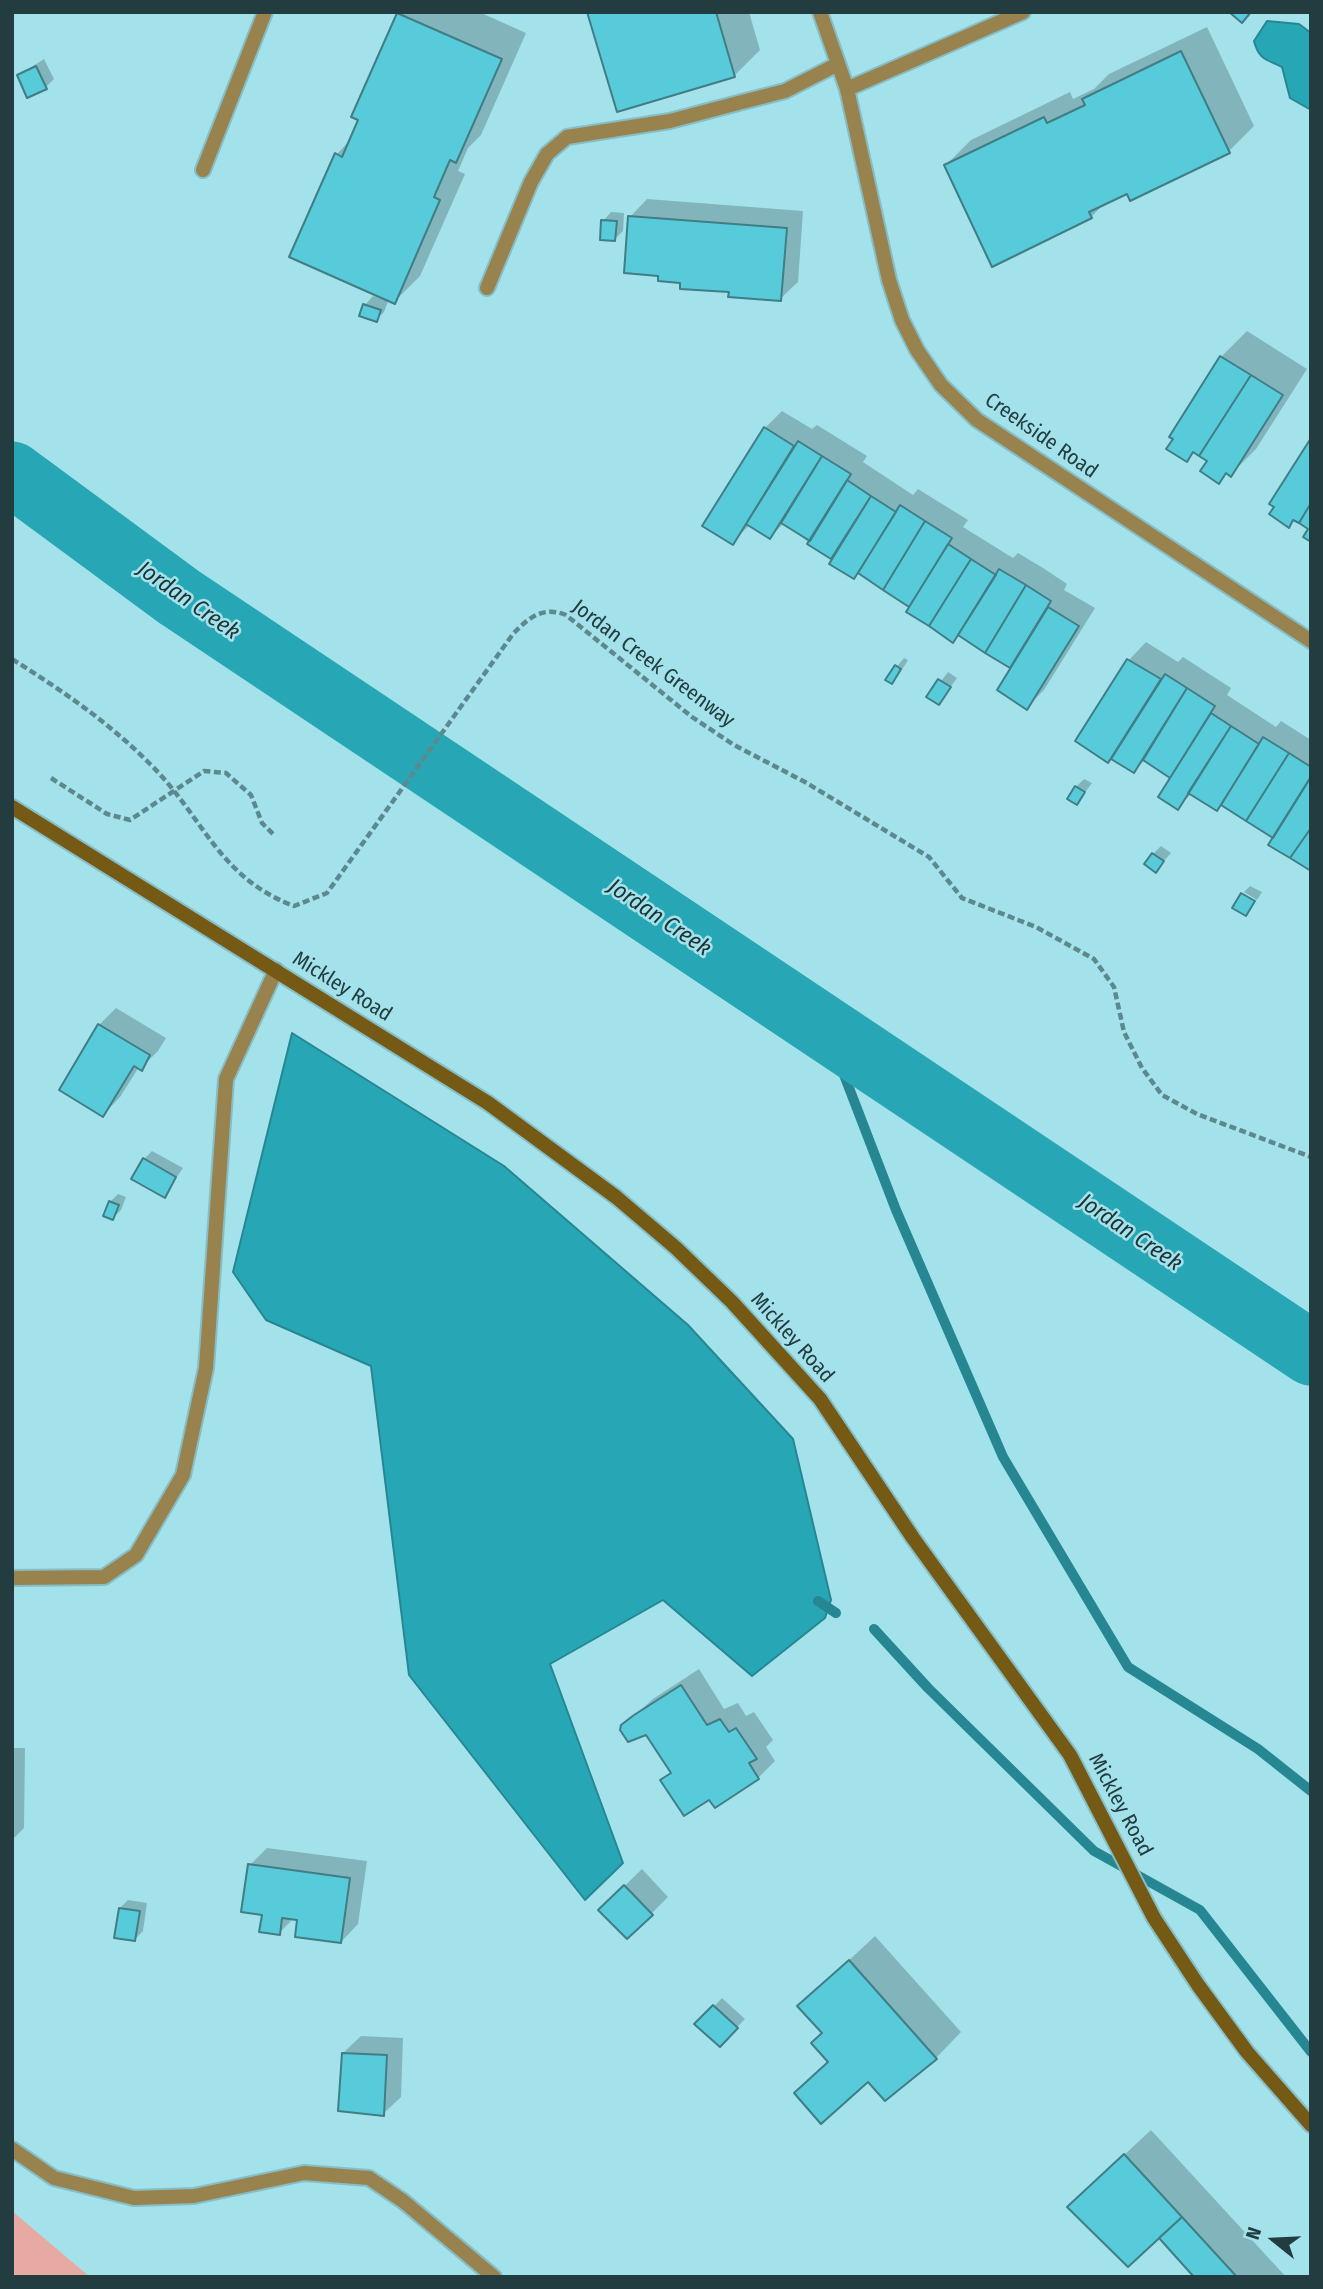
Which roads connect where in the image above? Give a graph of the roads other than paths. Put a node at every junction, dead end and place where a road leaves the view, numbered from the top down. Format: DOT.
graph roads {
  1 [pos="265,12"];
  2 [pos="820,12"];
  3 [pos="1023,12"];
  4 [pos="838,64"];
  5 [pos="847,89"];
  6 [pos="203,170"];
  7 [pos="487,288"];
  8 [pos="1311,641"];
  9 [pos="12,807"];
  10 [pos="276,970"];
  11 [pos="12,1578"];
  12 [pos="1311,2125"];
  13 [pos="12,2149"];
  14 [pos="494,2277"];
  1 -- 6 [label="street"];
  2 -- 4 [label="street, Creekside Road"];
  3 -- 5 [label="street"];
  4 -- 5 [label="street, Creekside Road"];
  4 -- 7 [label="street"];
  5 -- 8 [label="street, Creekside Road"];
  9 -- 10 [label="street, Mickley Road"];
  10 -- 11 [label="street"];
  10 -- 12 [label="street, Mickley Road"];
  13 -- 14 [label="street"];
}
